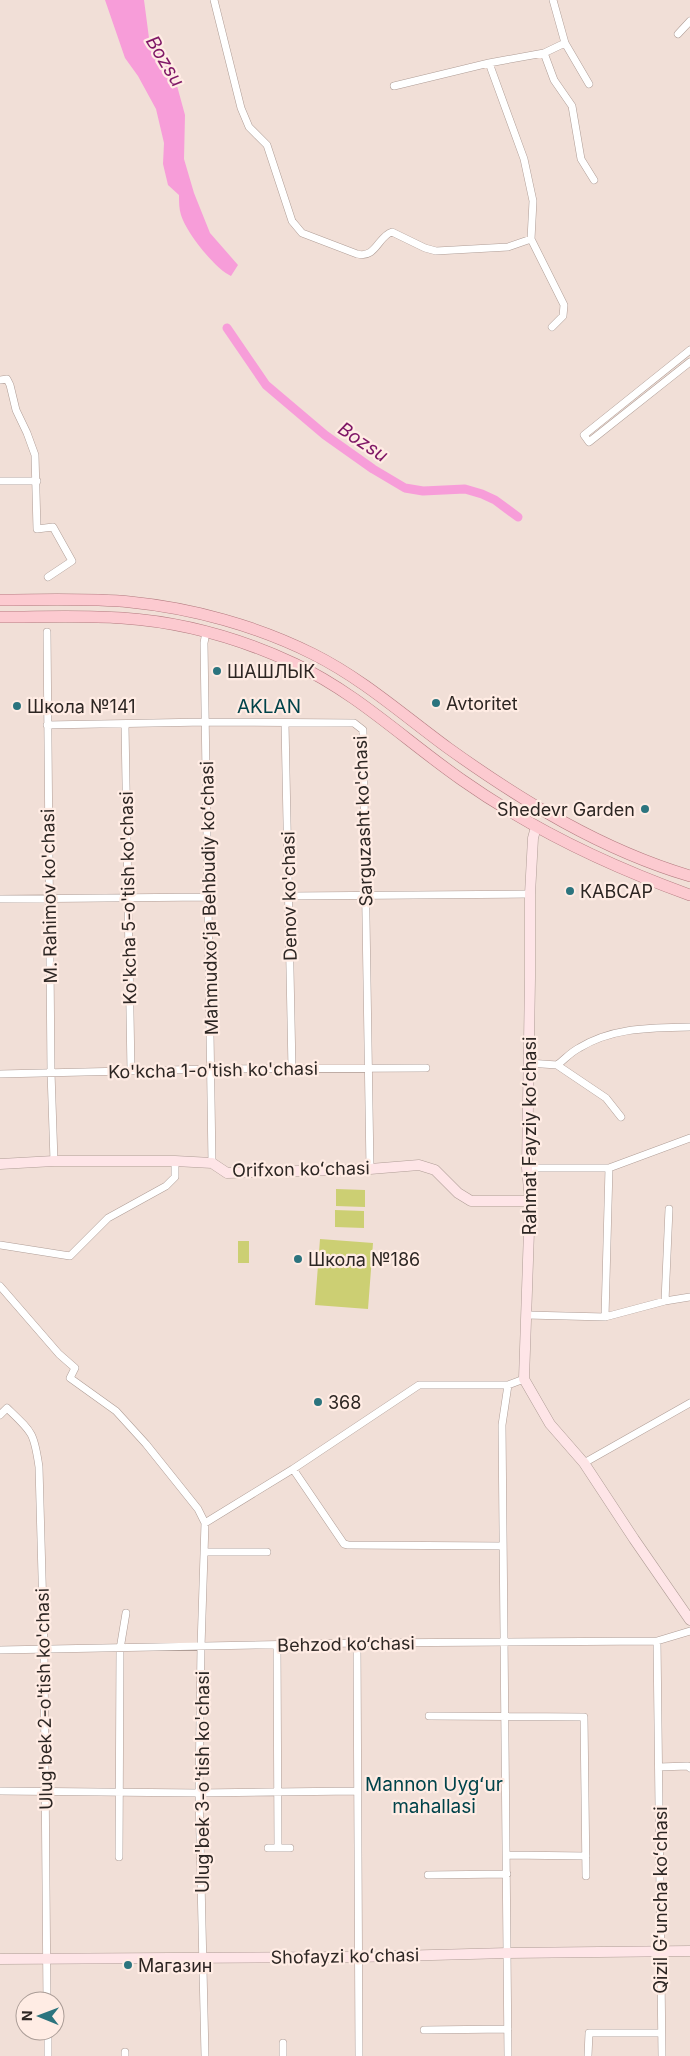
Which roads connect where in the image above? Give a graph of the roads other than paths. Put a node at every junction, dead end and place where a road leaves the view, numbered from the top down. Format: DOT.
graph roads {
  1 [pos="214,0"];
  2 [pos="553,0"];
  3 [pos="690,21"];
  4 [pos="678,34"];
  5 [pos="565,43"];
  6 [pos="544,52"];
  7 [pos="489,63"];
  8 [pos="589,84"];
  9 [pos="394,86"];
  10 [pos="594,180"];
  11 [pos="531,239"];
  12 [pos="552,327"];
  13 [pos="690,350"];
  14 [pos="690,362"];
  15 [pos="3,379"];
  16 [pos="0,481"];
  17 [pos="37,481"];
  18 [pos="48,576"];
  19 [pos="0,600"];
  20 [pos="0,617"];
  21 [pos="47,632"];
  22 [pos="206,632"];
  23 [pos="258,632"];
  24 [pos="252,646"];
  25 [pos="340,670"];
  26 [pos="332,684"];
  27 [pos="206,722"];
  28 [pos="285,723"];
  29 [pos="47,725"];
  30 [pos="126,725"];
  31 [pos="536,827"];
  32 [pos="690,876"];
  33 [pos="530,894"];
  34 [pos="690,895"];
  35 [pos="290,896"];
  36 [pos="366,896"];
  37 [pos="209,897"];
  38 [pos="49,898"];
  39 [pos="0,899"];
  40 [pos="129,899"];
  41 [pos="690,1027"];
  42 [pos="528,1063"];
  43 [pos="557,1065"];
  44 [pos="369,1068"];
  45 [pos="426,1068"];
  46 [pos="292,1069"];
  47 [pos="211,1070"];
  48 [pos="131,1071"];
  49 [pos="51,1072"];
  50 [pos="0,1074"];
  51 [pos="621,1117"];
  52 [pos="690,1138"];
  53 [pos="54,1161"];
  54 [pos="175,1161"];
  55 [pos="212,1163"];
  56 [pos="0,1164"];
  57 [pos="527,1168"];
  58 [pos="609,1168"];
  59 [pos="370,1170"];
  60 [pos="530,1202"];
  61 [pos="670,1209"];
  62 [pos="0,1245"];
  63 [pos="2,1292"];
  64 [pos="690,1297"];
  65 [pos="665,1301"];
  66 [pos="527,1314"];
  67 [pos="606,1317"];
  68 [pos="524,1379"];
  69 [pos="508,1385"];
  70 [pos="690,1403"];
  71 [pos="0,1416"];
  72 [pos="584,1463"];
  73 [pos="293,1469"];
  74 [pos="205,1523"];
  75 [pos="503,1546"];
  76 [pos="204,1552"];
  77 [pos="267,1552"];
  78 [pos="126,1613"];
  79 [pos="690,1620"];
  80 [pos="690,1631"];
  81 [pos="657,1641"];
  82 [pos="504,1642"];
  83 [pos="357,1643"];
  84 [pos="277,1645"];
  85 [pos="201,1647"];
  86 [pos="44,1649"];
  87 [pos="120,1649"];
  88 [pos="0,1650"];
  89 [pos="429,1716"];
  90 [pos="504,1717"];
  91 [pos="660,1767"];
  92 [pos="690,1768"];
  93 [pos="0,1791"];
  94 [pos="356,1791"];
  95 [pos="46,1792"];
  96 [pos="119,1792"];
  97 [pos="278,1792"];
  98 [pos="199,1793"];
  99 [pos="268,1848"];
  100 [pos="278,1848"];
  101 [pos="290,1848"];
  102 [pos="507,1855"];
  103 [pos="586,1856"];
  104 [pos="119,1857"];
  105 [pos="507,1874"];
  106 [pos="428,1875"];
  107 [pos="586,1876"];
  108 [pos="661,1951"];
  109 [pos="690,1951"];
  110 [pos="508,1953"];
  111 [pos="357,1957"];
  112 [pos="47,1958"];
  113 [pos="204,1958"];
  114 [pos="0,1959"];
  115 [pos="47,1991"];
  116 [pos="508,2029"];
  117 [pos="424,2030"];
  118 [pos="661,2033"];
  119 [pos="48,2041"];
  120 [pos="284,2043"];
  121 [pos="48,2056"];
  122 [pos="205,2056"];
  123 [pos="283,2056"];
  124 [pos="359,2056"];
  125 [pos="508,2056"];
  126 [pos="588,2056"];
  127 [pos="662,2056"];
  1 -- 11 [label="street"];
  2 -- 5 [label="street"];
  3 -- 4 [label="street"];
  5 -- 6 [label="street"];
  5 -- 8 [label="street"];
  6 -- 7 [label="street"];
  6 -- 10 [label="street"];
  7 -- 9 [label="street"];
  7 -- 11 [label="street"];
  11 -- 12 [label="street"];
  13 -- 14 [label="street"];
  15 -- 17 [label="street"];
  16 -- 17 [label="street"];
  17 -- 18 [label="street"];
  19 -- 23 [label="main road"];
  20 -- 22 [label="main road"];
  21 -- 29 [label="street, M. Rahimov ko'chasi"];
  22 -- 24 [label="main road"];
  22 -- 27 [label="street, Mahmudxoʻja Behbudiy koʻchasi"];
  23 -- 24 [label="main road"];
  23 -- 25 [label="main road"];
  24 -- 26 [label="main road"];
  25 -- 26 [label="main road"];
  25 -- 32 [label="main road"];
  26 -- 31 [label="main road"];
  27 -- 28 [label="street, Sarguzasht ko'chasi"];
  27 -- 30 [label="street, Sarguzasht ko'chasi"];
  27 -- 37 [label="street, Mahmudxoʻja Behbudiy koʻchasi"];
  28 -- 35 [label="street, Denov ko'chasi"];
  28 -- 36 [label="street, Sarguzasht ko'chasi"];
  29 -- 30 [label="street, Sarguzasht ko'chasi"];
  29 -- 38 [label="street, M. Rahimov ko'chasi"];
  30 -- 40 [label="street, Ko'kcha 5-o'tish ko'chasi"];
  31 -- 33 [label="street, Rahmat Fayziy koʻchasi"];
  31 -- 34 [label="main road"];
  33 -- 36 [label="street"];
  33 -- 42 [label="street, Rahmat Fayziy koʻchasi"];
  35 -- 36 [label="street"];
  35 -- 46 [label="street, Denov ko'chasi"];
  36 -- 44 [label="street, Sarguzasht ko'chasi"];
  37 -- 40 [label="street"];
  37 -- 47 [label="street, Mahmudxoʻja Behbudiy koʻchasi"];
  38 -- 39 [label="street"];
  38 -- 40 [label="street"];
  38 -- 49 [label="street, M. Rahimov ko'chasi"];
  40 -- 48 [label="street, Ko'kcha 5-o'tish ko'chasi"];
  41 -- 43 [label="street"];
  42 -- 43 [label="street"];
  42 -- 57 [label="street, Rahmat Fayziy koʻchasi"];
  43 -- 51 [label="street"];
  44 -- 45 [label="street, Ko'kcha 1-o'tish ko'chasi"];
  44 -- 46 [label="street, Ko'kcha 1-o'tish ko'chasi"];
  44 -- 59 [label="street, Sarguzasht ko'chasi"];
  46 -- 47 [label="street, Ko'kcha 1-o'tish ko'chasi"];
  47 -- 48 [label="street, Ko'kcha 1-o'tish ko'chasi"];
  47 -- 55 [label="street, Mahmudxoʻja Behbudiy koʻchasi"];
  48 -- 49 [label="street, Ko'kcha 1-o'tish ko'chasi"];
  49 -- 50 [label="street, Ko'kcha 1-o'tish ko'chasi"];
  49 -- 53 [label="street, M. Rahimov ko'chasi"];
  52 -- 58 [label="street"];
  53 -- 54 [label="street, Orifxon koʻchasi"];
  53 -- 56 [label="street, Orifxon koʻchasi"];
  54 -- 55 [label="street, Orifxon koʻchasi"];
  54 -- 62 [label="street"];
  55 -- 59 [label="street, Orifxon koʻchasi"];
  57 -- 58 [label="street"];
  57 -- 60 [label="street, Rahmat Fayziy koʻchasi"];
  58 -- 67 [label="street"];
  59 -- 60 [label="street, Orifxon koʻchasi"];
  60 -- 66 [label="street, Rahmat Fayziy koʻchasi"];
  61 -- 65 [label="street"];
  63 -- 74 [label="street, Ulug'bek 3-o'tish ko'chasi"];
  64 -- 65 [label="street"];
  65 -- 67 [label="street"];
  66 -- 67 [label="street"];
  66 -- 68 [label="street, Rahmat Fayziy koʻchasi"];
  68 -- 69 [label="street"];
  68 -- 72 [label="street"];
  69 -- 73 [label="street"];
  69 -- 75 [label="street"];
  70 -- 72 [label="street"];
  71 -- 86 [label="street, Ulug'bek 2-o'tish ko'chasi"];
  72 -- 79 [label="street"];
  73 -- 74 [label="street"];
  73 -- 75 [label="street"];
  74 -- 76 [label="street, Ulug'bek 3-o'tish ko'chasi"];
  75 -- 82 [label="street"];
  76 -- 77 [label="street"];
  76 -- 85 [label="street, Ulug'bek 3-o'tish ko'chasi"];
  78 -- 87 [label="street"];
  80 -- 81 [label="street, Behzod ko‘chasi"];
  81 -- 82 [label="street, Behzod ko‘chasi"];
  81 -- 91 [label="street, Qizil Gʻuncha koʻchasi"];
  82 -- 83 [label="street, Behzod ko‘chasi"];
  82 -- 90 [label="street"];
  83 -- 84 [label="street, Behzod ko‘chasi"];
  83 -- 94 [label="street"];
  84 -- 85 [label="street, Behzod ko‘chasi"];
  84 -- 97 [label="street"];
  85 -- 87 [label="street, Behzod ko‘chasi"];
  85 -- 98 [label="street, Ulug'bek 3-o'tish ko'chasi"];
  86 -- 87 [label="street, Behzod ko‘chasi"];
  86 -- 88 [label="street, Behzod ko‘chasi"];
  86 -- 95 [label="street, Ulug'bek 2-o'tish ko'chasi"];
  87 -- 96 [label="street"];
  89 -- 90 [label="street"];
  90 -- 102 [label="street"];
  90 -- 103 [label="street"];
  91 -- 92 [label="street"];
  91 -- 108 [label="street, Qizil Gʻuncha koʻchasi"];
  93 -- 95 [label="street"];
  94 -- 97 [label="street"];
  94 -- 111 [label="street"];
  95 -- 96 [label="street"];
  95 -- 112 [label="street, Ulug'bek 2-o'tish ko'chasi"];
  96 -- 98 [label="street"];
  96 -- 104 [label="street"];
  97 -- 98 [label="street"];
  97 -- 100 [label="street"];
  98 -- 113 [label="street, Ulug'bek 3-o'tish ko'chasi"];
  99 -- 100 [label="street"];
  100 -- 101 [label="street"];
  102 -- 103 [label="street"];
  102 -- 105 [label="street"];
  103 -- 107 [label="street"];
  105 -- 106 [label="street"];
  105 -- 110 [label="street"];
  108 -- 109 [label="street, Shofayzi koʻchasi"];
  108 -- 110 [label="street, Shofayzi koʻchasi"];
  108 -- 118 [label="street, Qizil Gʻuncha koʻchasi"];
  110 -- 111 [label="street, Shofayzi koʻchasi"];
  110 -- 116 [label="street"];
  111 -- 113 [label="street, Shofayzi koʻchasi"];
  111 -- 124 [label="street"];
  112 -- 113 [label="street, Shofayzi koʻchasi"];
  112 -- 114 [label="street, Shofayzi koʻchasi"];
  112 -- 115 [label="street, Ulug'bek 2-o'tish ko'chasi"];
  113 -- 122 [label="street, Ulug'bek 3-o'tish ko'chasi"];
  116 -- 117 [label="street"];
  116 -- 125 [label="street"];
  118 -- 126 [label="street"];
  118 -- 127 [label="street, Qizil Gʻuncha koʻchasi"];
  119 -- 121 [label="street"];
  120 -- 123 [label="street"];
}
